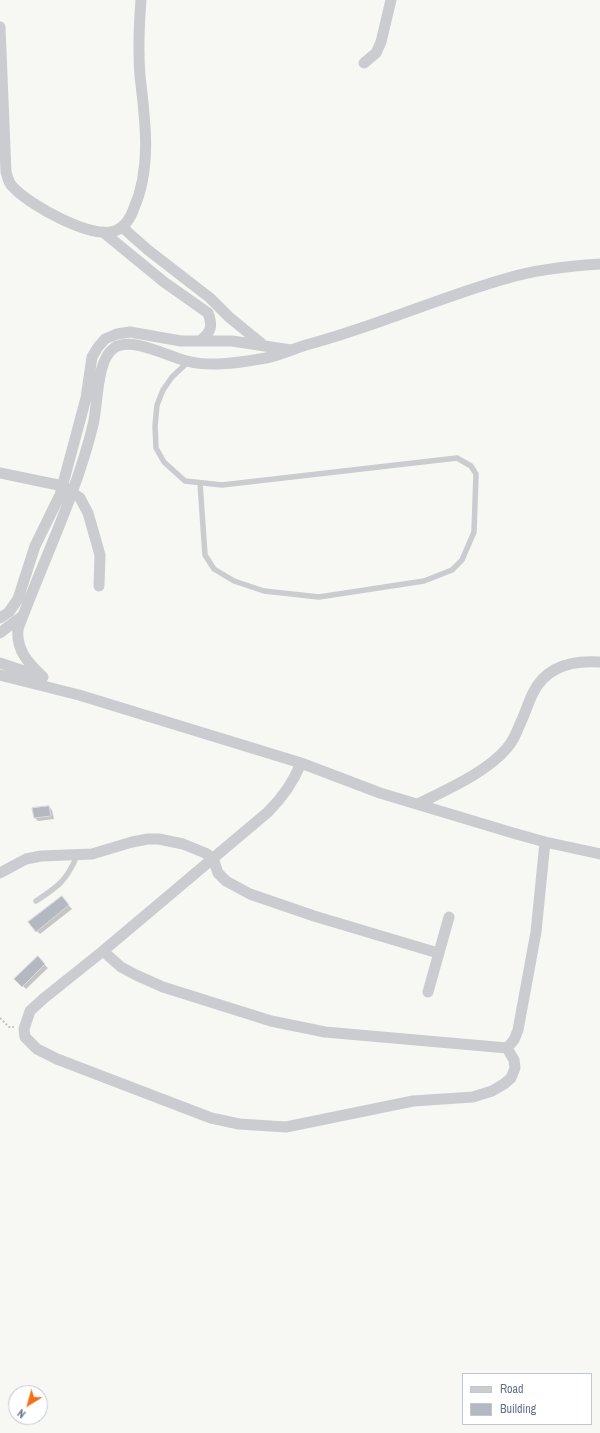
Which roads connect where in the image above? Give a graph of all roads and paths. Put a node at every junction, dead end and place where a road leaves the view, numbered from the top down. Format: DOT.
graph roads {
  1 [pos="141,0"];
  2 [pos="391,0"];
  3 [pos="0,27"];
  4 [pos="364,63"];
  5 [pos="122,227"];
  6 [pos="103,232"];
  7 [pos="600,264"];
  8 [pos="201,340"];
  9 [pos="263,345"];
  10 [pos="292,350"];
  11 [pos="188,362"];
  12 [pos="0,473"];
  13 [pos="200,483"];
  14 [pos="67,488"];
  15 [pos="99,586"];
  16 [pos="23,615"];
  17 [pos="0,618"];
  18 [pos="0,633"];
  19 [pos="600,662"];
  20 [pos="0,663"];
  21 [pos="0,675"];
  22 [pos="43,677"];
  23 [pos="80,695"];
  24 [pos="301,763"];
  25 [pos="420,804"];
  26 [pos="545,842"];
  27 [pos="600,854"];
  28 [pos="77,856"];
  29 [pos="213,858"];
  30 [pos="0,873"];
  31 [pos="36,901"];
  32 [pos="448,916"];
  33 [pos="103,951"];
  34 [pos="438,953"];
  35 [pos="428,992"];
  36 [pos="0,1018"];
  37 [pos="24,1029"];
  38 [pos="507,1048"];
  1 -- 5 [label="street"];
  2 -- 4 [label="street"];
  3 -- 6 [label="street"];
  5 -- 6 [label="street"];
  5 -- 9 [label="street"];
  6 -- 8 [label="street"];
  7 -- 10 [label="street"];
  8 -- 9 [label="street"];
  8 -- 14 [label="street"];
  9 -- 10 [label="street"];
  10 -- 11 [label="street"];
  11 -- 13 [label="lane"];
  11 -- 14 [label="street"];
  12 -- 14 [label="street"];
  13 -- 13 [label="lane"];
  14 -- 15 [label="street"];
  14 -- 16 [label="street"];
  14 -- 17 [label="street"];
  16 -- 18 [label="street"];
  16 -- 22 [label="street"];
  19 -- 25 [label="street"];
  20 -- 22 [label="street"];
  21 -- 23 [label="street"];
  22 -- 23 [label="street"];
  23 -- 24 [label="street"];
  24 -- 25 [label="street"];
  24 -- 29 [label="street"];
  25 -- 26 [label="street"];
  26 -- 27 [label="street"];
  26 -- 38 [label="street"];
  28 -- 29 [label="street"];
  28 -- 30 [label="street"];
  28 -- 31 [label="lane"];
  29 -- 33 [label="street"];
  29 -- 34 [label="street"];
  32 -- 34 [label="street"];
  33 -- 37 [label="street"];
  33 -- 38 [label="street"];
  34 -- 35 [label="street"];
  36 -- 37 [label="path"];
  37 -- 38 [label="street"];
}
